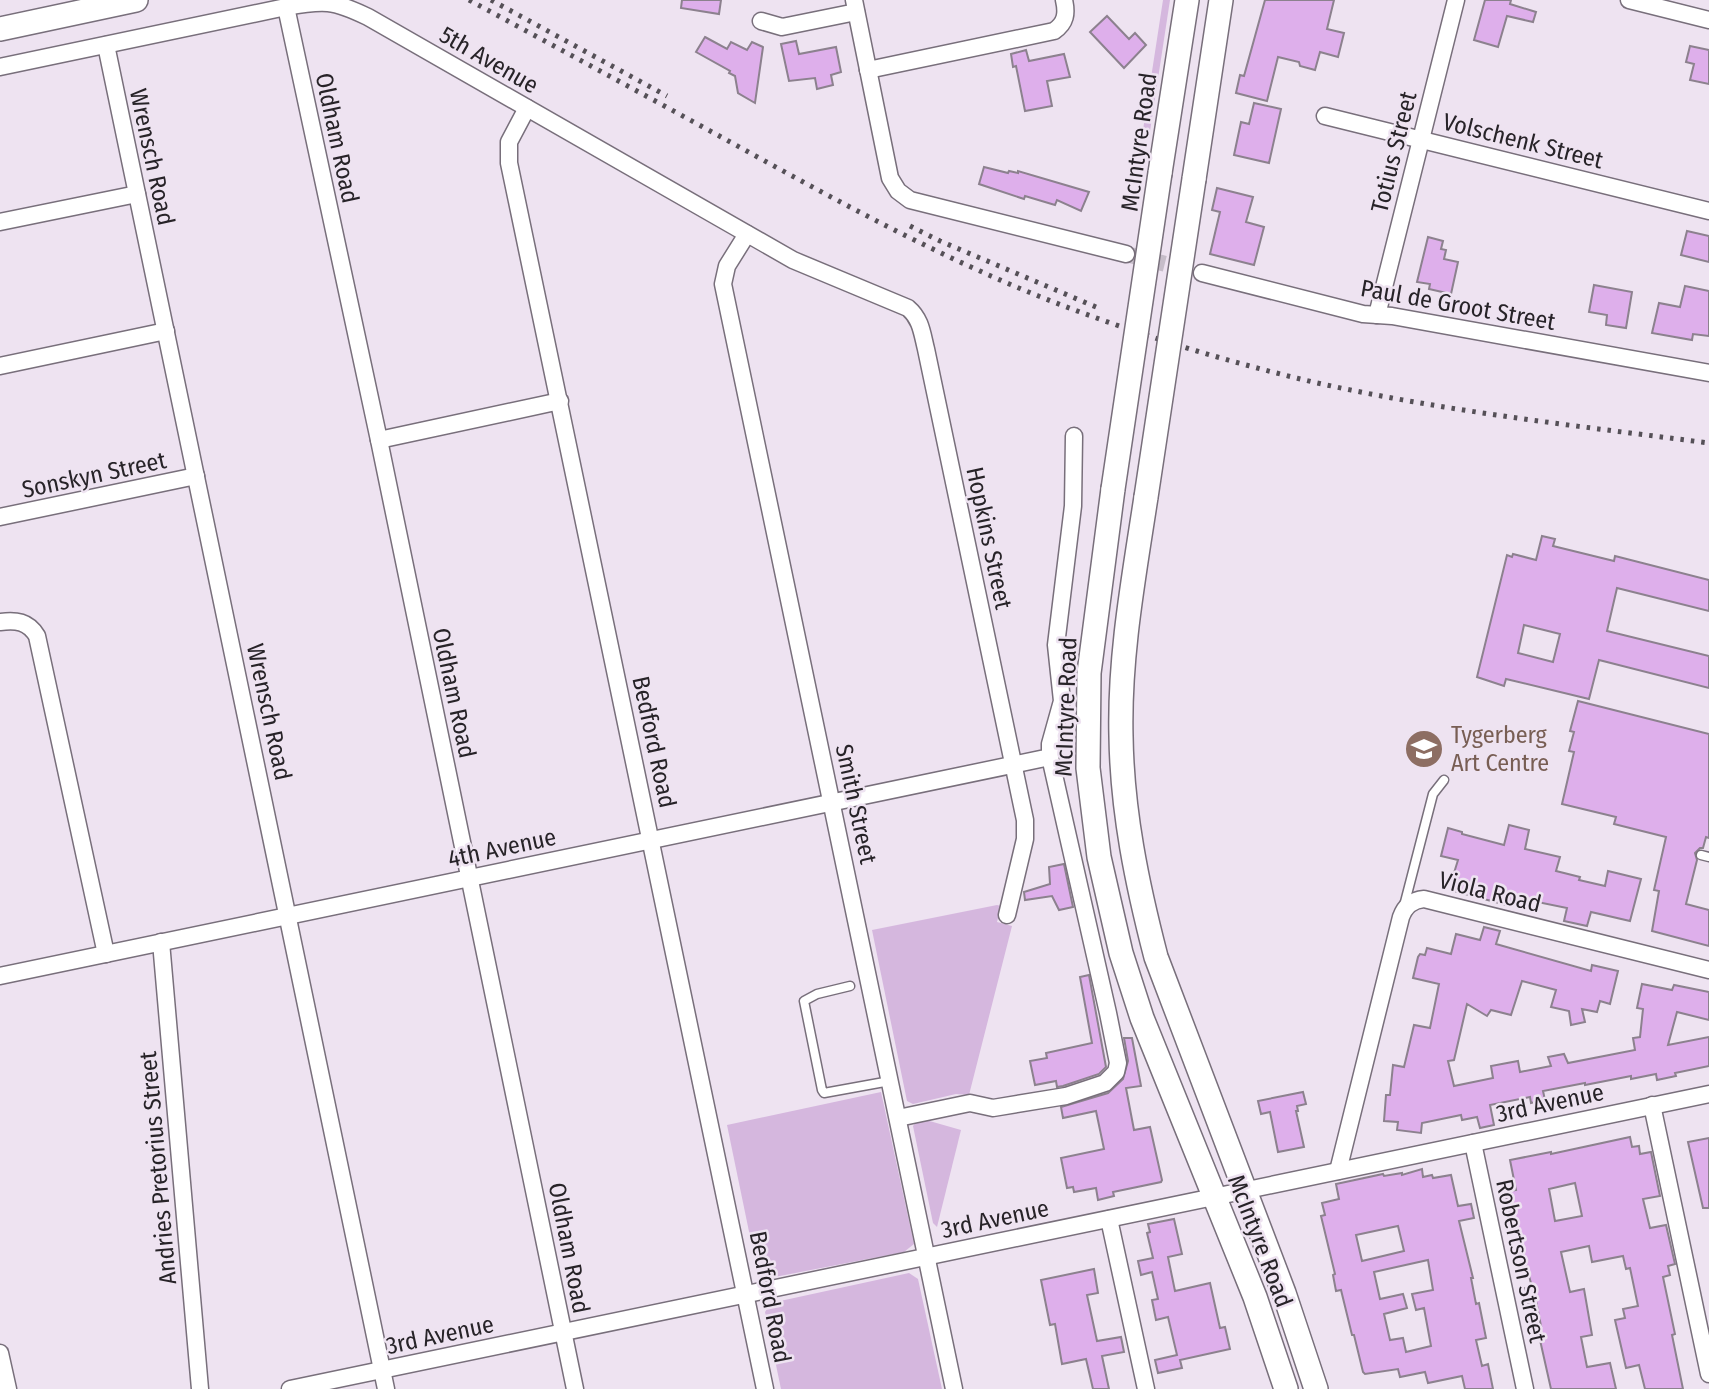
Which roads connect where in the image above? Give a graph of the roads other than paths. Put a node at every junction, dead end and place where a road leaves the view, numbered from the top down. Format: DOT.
graph roads {
  1 [pos="136,0"];
  2 [pos="1064,0"];
  3 [pos="1187,0"];
  4 [pos="1221,0"];
  5 [pos="1456,0"];
  6 [pos="1629,0"];
  7 [pos="855,6"];
  8 [pos="286,7"];
  9 [pos="1709,20"];
  10 [pos="761,21"];
  11 [pos="0,29"];
  12 [pos="106,45"];
  13 [pos="0,67"];
  14 [pos="868,70"];
  15 [pos="527,108"];
  16 [pos="1325,116"];
  17 [pos="1421,139"];
  18 [pos="137,194"];
  19 [pos="1709,211"];
  20 [pos="0,222"];
  21 [pos="747,234"];
  22 [pos="1126,254"];
  23 [pos="1202,273"];
  24 [pos="1377,314"];
  25 [pos="919,320"];
  26 [pos="166,331"];
  27 [pos="0,366"];
  28 [pos="1709,373"];
  29 [pos="560,401"];
  30 [pos="1074,436"];
  31 [pos="379,440"];
  32 [pos="196,476"];
  33 [pos="0,517"];
  34 [pos="0,622"];
  35 [pos="1050,757"];
  36 [pos="1014,766"];
  37 [pos="1444,780"];
  38 [pos="832,803"];
  39 [pos="651,841"];
  40 [pos="470,878"];
  41 [pos="1007,915"];
  42 [pos="288,917"];
  43 [pos="1401,917"];
  44 [pos="161,942"];
  45 [pos="106,954"];
  46 [pos="1709,970"];
  47 [pos="0,976"];
  48 [pos="850,986"];
  49 [pos="891,1081"];
  50 [pos="1709,1094"];
  51 [pos="1652,1105"];
  52 [pos="898,1118"];
  53 [pos="1473,1143"];
  54 [pos="1338,1171"];
  55 [pos="1245,1191"];
  56 [pos="1216,1197"];
  57 [pos="1109,1219"];
  58 [pos="927,1257"];
  59 [pos="746,1294"];
  60 [pos="562,1332"];
  61 [pos="0,1353"];
  62 [pos="382,1371"];
  63 [pos="1709,1374"];
  64 [pos="8,1389"];
  65 [pos="200,1389"];
  66 [pos="290,1389"];
  67 [pos="386,1389"];
  68 [pos="575,1389"];
  69 [pos="765,1389"];
  70 [pos="954,1389"];
  71 [pos="1146,1389"];
  72 [pos="1286,1389"];
  73 [pos="1316,1389"];
  74 [pos="1525,1389"];
  1 -- 11 [label="main road"];
  2 -- 14 [label="street"];
  3 -- 56 [label="main road, McIntyre Road, bridge"];
  4 -- 55 [label="main road, McIntyre Road, bridge"];
  5 -- 17 [label="street, Totius Street"];
  6 -- 9 [label="street"];
  7 -- 10 [label="street"];
  7 -- 14 [label="street"];
  8 -- 12 [label="street, 5th Avenue"];
  8 -- 15 [label="street, 5th Avenue"];
  8 -- 31 [label="street, Oldham Road"];
  12 -- 13 [label="street, 5th Avenue"];
  12 -- 18 [label="street, Wrensch Road"];
  14 -- 22 [label="street"];
  15 -- 21 [label="street, 5th Avenue"];
  15 -- 29 [label="street, Bedford Road"];
  16 -- 17 [label="street, Volschenk Street"];
  17 -- 19 [label="street, Volschenk Street"];
  17 -- 24 [label="street, Totius Street"];
  18 -- 20 [label="street"];
  18 -- 26 [label="street, Wrensch Road"];
  21 -- 25 [label="street, 5th Avenue"];
  21 -- 38 [label="street, Smith Street"];
  23 -- 24 [label="street, Paul de Groot Street"];
  24 -- 28 [label="street, Paul de Groot Street"];
  25 -- 36 [label="street, Hopkins Street"];
  26 -- 27 [label="street"];
  26 -- 32 [label="street, Wrensch Road"];
  29 -- 31 [label="street"];
  29 -- 39 [label="street, Bedford Road"];
  30 -- 35 [label="street"];
  31 -- 40 [label="street, Oldham Road"];
  32 -- 33 [label="street, Sonskyn Street"];
  32 -- 42 [label="street, Wrensch Road"];
  34 -- 45 [label="street"];
  35 -- 36 [label="street, 4th Avenue"];
  35 -- 52 [label="street"];
  36 -- 38 [label="street, 4th Avenue"];
  36 -- 41 [label="street, Hopkins Street"];
  37 -- 43 [label="lane"];
  38 -- 39 [label="street, 4th Avenue"];
  38 -- 49 [label="street, Smith Street"];
  39 -- 40 [label="street, 4th Avenue"];
  39 -- 59 [label="street, Bedford Road"];
  40 -- 42 [label="street, 4th Avenue"];
  40 -- 60 [label="street, Oldham Road"];
  42 -- 44 [label="street, 4th Avenue"];
  42 -- 62 [label="street, Wrensch Road"];
  43 -- 46 [label="street, Viola Road"];
  43 -- 54 [label="street"];
  44 -- 45 [label="street, 4th Avenue"];
  44 -- 65 [label="street, Andries Pretorius Street"];
  45 -- 47 [label="street, 4th Avenue"];
  48 -- 49 [label="lane"];
  49 -- 52 [label="street, Smith Street"];
  50 -- 51 [label="street, 3rd Avenue"];
  51 -- 53 [label="street, 3rd Avenue"];
  51 -- 63 [label="street"];
  52 -- 58 [label="street, Smith Street"];
  53 -- 54 [label="street, 3rd Avenue"];
  53 -- 74 [label="street, Robertson Street"];
  54 -- 55 [label="street, 3rd Avenue"];
  55 -- 56 [label="street, 3rd Avenue"];
  55 -- 73 [label="main road, McIntyre Road"];
  56 -- 57 [label="street, 3rd Avenue"];
  56 -- 72 [label="main road, McIntyre Road"];
  57 -- 58 [label="street, 3rd Avenue"];
  57 -- 71 [label="street"];
  58 -- 59 [label="street, 3rd Avenue"];
  58 -- 70 [label="street, Smith Street"];
  59 -- 60 [label="street, 3rd Avenue"];
  59 -- 69 [label="street, Bedford Road"];
  60 -- 62 [label="street, 3rd Avenue"];
  60 -- 68 [label="street, Oldham Road"];
  61 -- 64 [label="street"];
  62 -- 66 [label="street, 3rd Avenue"];
  62 -- 67 [label="street, Wrensch Road"];
}
